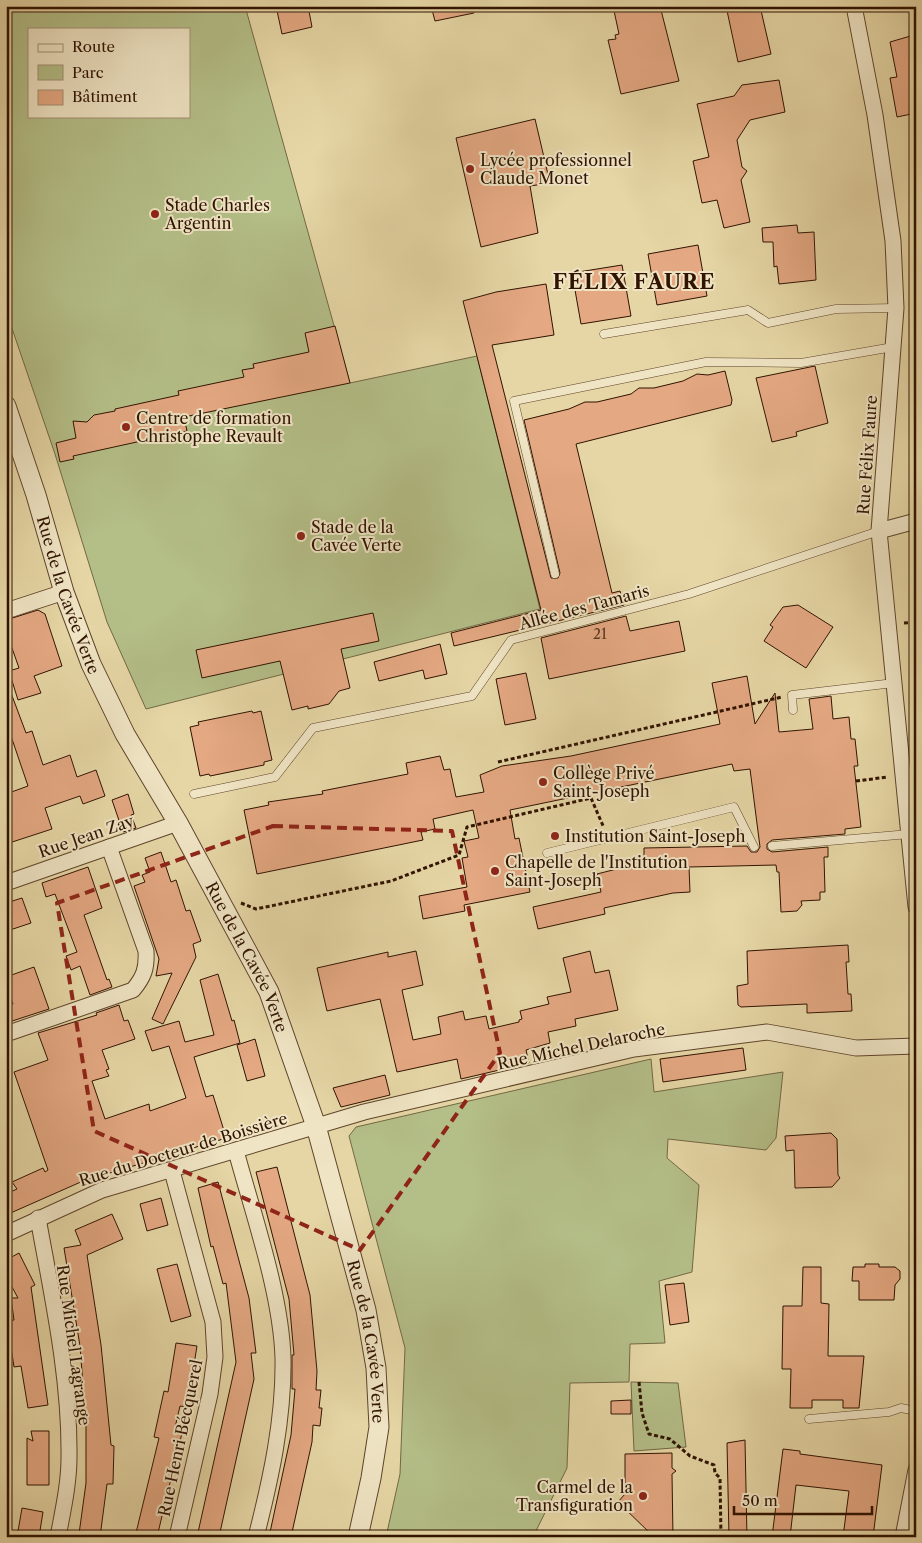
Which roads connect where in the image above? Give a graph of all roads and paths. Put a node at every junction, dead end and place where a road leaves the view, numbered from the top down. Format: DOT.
graph roads {
  1 [pos="854,6"];
  2 [pos="896,308"];
  3 [pos="604,334"];
  4 [pos="893,347"];
  5 [pos="6,406"];
  6 [pos="916,521"];
  7 [pos="879,531"];
  8 [pos="555,574"];
  9 [pos="64,592"];
  10 [pos="6,611"];
  11 [pos="894,683"];
  12 [pos="792,695"];
  13 [pos="793,710"];
  14 [pos="498,762"];
  15 [pos="903,775"];
  16 [pos="856,781"];
  17 [pos="194,794"];
  18 [pos="178,823"];
  19 [pos="909,834"];
  20 [pos="609,838"];
  21 [pos="772,846"];
  22 [pos="109,847"];
  23 [pos="754,847"];
  24 [pos="547,853"];
  25 [pos="6,882"];
  26 [pos="216,893"];
  27 [pos="916,907"];
  28 [pos="6,1034"];
  29 [pos="916,1046"];
  30 [pos="316,1126"];
  31 [pos="236,1151"];
  32 [pos="172,1171"];
  33 [pos="38,1218"];
  34 [pos="6,1234"];
  35 [pos="639,1382"];
  36 [pos="916,1411"];
  37 [pos="809,1420"];
  38 [pos="916,1470"];
  39 [pos="58,1537"];
  40 [pos="177,1537"];
  41 [pos="256,1537"];
  42 [pos="358,1537"];
  43 [pos="721,1537"];
  44 [pos="904,1537"];
  1 -- 2 [label="street, Rue Félix Faure"];
  2 -- 3 [label="lane"];
  2 -- 4 [label="street, Rue Félix Faure"];
  4 -- 7 [label="street, Rue Félix Faure"];
  4 -- 8 [label="lane"];
  5 -- 9 [label="street, Rue de la Cavée Verte"];
  6 -- 7 [label="street"];
  7 -- 11 [label="street, Rue Félix Faure"];
  7 -- 17 [label="lane, Allée des Tamaris"];
  9 -- 10 [label="street"];
  9 -- 18 [label="street, Rue de la Cavée Verte"];
  11 -- 12 [label="lane"];
  11 -- 15 [label="street, Rue Félix Faure"];
  12 -- 13 [label="lane"];
  12 -- 14 [label="path"];
  15 -- 16 [label="path"];
  15 -- 19 [label="street, Rue Félix Faure"];
  18 -- 22 [label="street, Rue Jean Zay"];
  18 -- 26 [label="street, Rue de la Cavée Verte"];
  19 -- 21 [label="lane"];
  19 -- 27 [label="street, Rue Félix Faure"];
  20 -- 23 [label="lane"];
  20 -- 24 [label="lane"];
  20 -- 26 [label="path"];
  22 -- 25 [label="street, Rue Jean Zay"];
  22 -- 28 [label="street"];
  26 -- 30 [label="street, Rue de la Cavée Verte"];
  29 -- 30 [label="street, Rue Michel Delaroche"];
  30 -- 31 [label="street, Rue du Docteur de Boissière"];
  30 -- 42 [label="street, Rue de la Cavée Verte"];
  31 -- 32 [label="street, Rue du Docteur de Boissière"];
  31 -- 41 [label="street"];
  32 -- 33 [label="street, Rue du Docteur de Boissière"];
  32 -- 40 [label="street, Rue Henri Bécquerel"];
  33 -- 34 [label="street, Rue du Docteur de Boissière"];
  33 -- 39 [label="street, Rue Michel Lagrange"];
  35 -- 43 [label="path"];
  36 -- 37 [label="lane"];
  38 -- 44 [label="street"];
}
